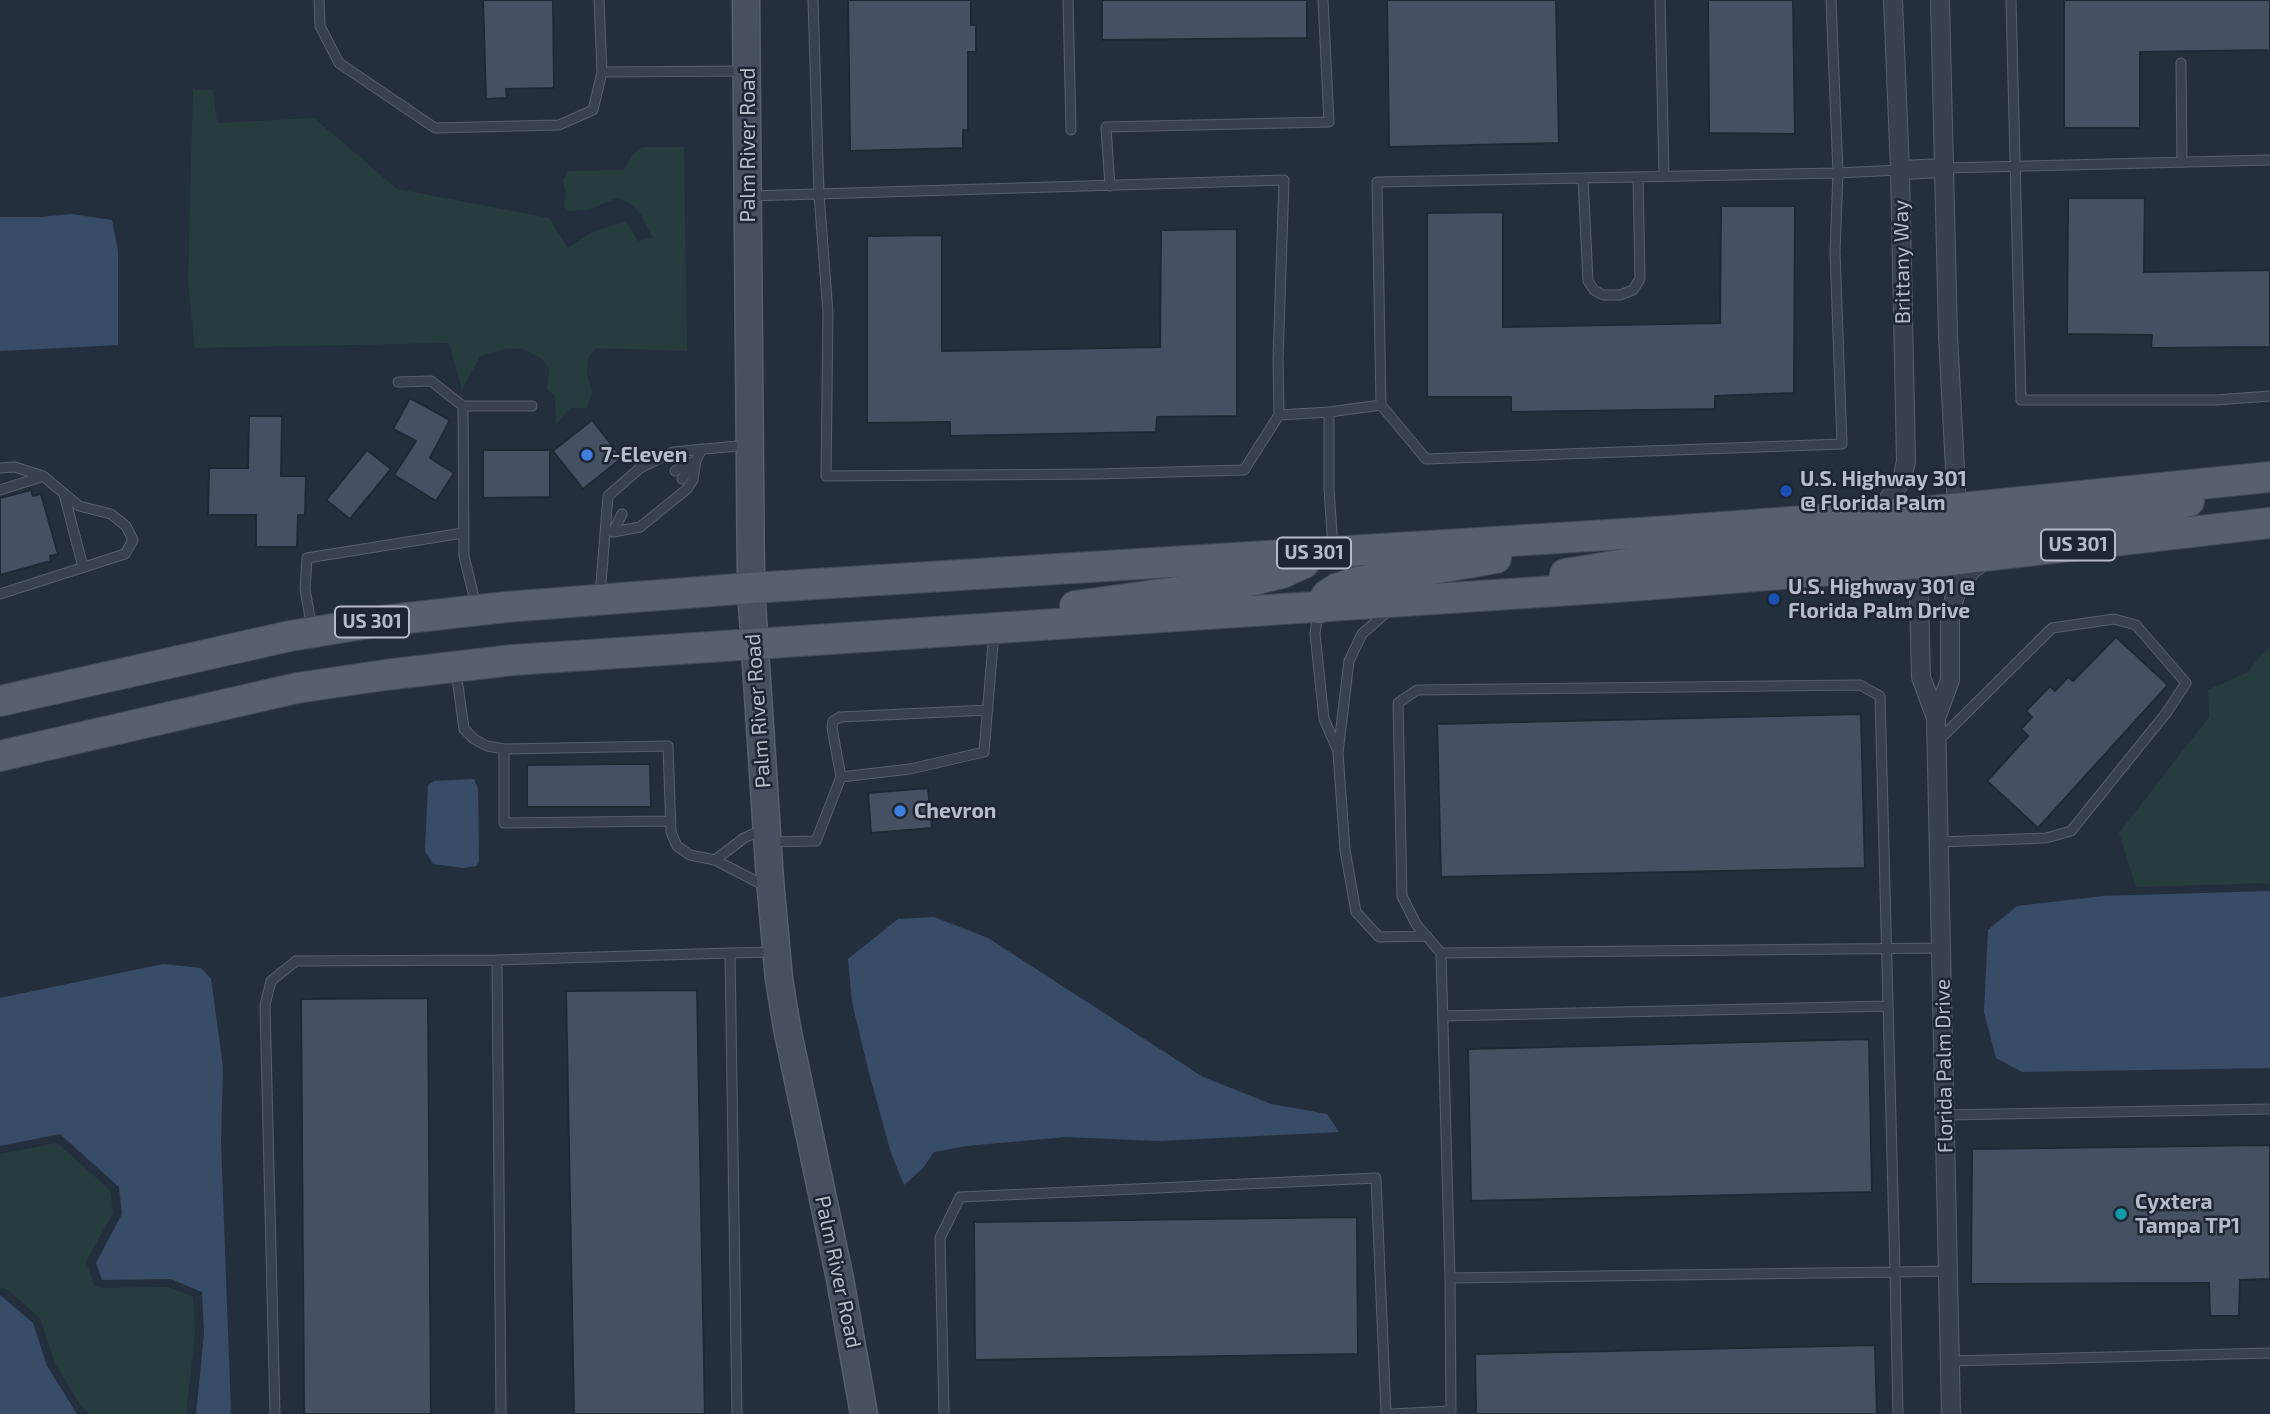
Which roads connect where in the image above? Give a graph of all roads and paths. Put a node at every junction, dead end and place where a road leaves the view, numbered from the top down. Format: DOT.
graph roads {
  1 [pos="319,0"];
  2 [pos="600,0"];
  3 [pos="746,0"];
  4 [pos="813,0"];
  5 [pos="1068,0"];
  6 [pos="1323,0"];
  7 [pos="1660,0"];
  8 [pos="1831,0"];
  9 [pos="1893,0"];
  10 [pos="1940,0"];
  11 [pos="2011,0"];
  12 [pos="2181,63"];
  13 [pos="747,71"];
  14 [pos="602,72"];
  15 [pos="1071,130"];
  16 [pos="2270,160"];
  17 [pos="2182,162"];
  18 [pos="2015,166"];
  19 [pos="1945,168"];
  20 [pos="1900,170"];
  21 [pos="1838,173"];
  22 [pos="1664,176"];
  23 [pos="1638,177"];
  24 [pos="1583,178"];
  25 [pos="1110,186"];
  26 [pos="819,194"];
  27 [pos="748,196"];
  28 [pos="398,382"];
  29 [pos="2270,396"];
  30 [pos="1381,405"];
  31 [pos="463,406"];
  32 [pos="532,406"];
  33 [pos="1329,412"];
  34 [pos="1279,415"];
  35 [pos="750,445"];
  36 [pos="702,449"];
  37 [pos="696,460"];
  38 [pos="0,468"];
  39 [pos="675,471"];
  40 [pos="43,476"];
  41 [pos="2266,477"];
  42 [pos="682,479"];
  43 [pos="0,489"];
  44 [pos="63,492"];
  45 [pos="1957,508"];
  46 [pos="622,514"];
  47 [pos="1877,515"];
  48 [pos="629,523"];
  49 [pos="2270,523"];
  50 [pos="1655,531"];
  51 [pos="463,533"];
  52 [pos="608,534"];
  53 [pos="1326,552"];
  54 [pos="1994,555"];
  55 [pos="1918,563"];
  56 [pos="83,567"];
  57 [pos="751,588"];
  58 [pos="0,594"];
  59 [pos="1502,595"];
  60 [pos="600,600"];
  61 [pos="1398,603"];
  62 [pos="1319,608"];
  63 [pos="477,610"];
  64 [pos="994,630"];
  65 [pos="313,632"];
  66 [pos="754,644"];
  67 [pos="455,667"];
  68 [pos="0,701"];
  69 [pos="988,710"];
  70 [pos="1936,718"];
  71 [pos="1937,742"];
  72 [pos="504,749"];
  73 [pos="1338,753"];
  74 [pos="0,756"];
  75 [pos="841,777"];
  76 [pos="671,821"];
  77 [pos="766,835"];
  78 [pos="1940,842"];
  79 [pos="715,860"];
  80 [pos="771,888"];
  81 [pos="1427,936"];
  82 [pos="1942,948"];
  83 [pos="1887,949"];
  84 [pos="777,952"];
  85 [pos="730,953"];
  86 [pos="1441,953"];
  87 [pos="497,960"];
  88 [pos="1888,1006"];
  89 [pos="1443,1016"];
  90 [pos="2270,1109"];
  91 [pos="1945,1115"];
  92 [pos="1948,1271"];
  93 [pos="1895,1272"];
  94 [pos="1450,1278"];
  95 [pos="2270,1353"];
  96 [pos="1950,1362"];
  97 [pos="1450,1412"];
  98 [pos="275,1414"];
  99 [pos="501,1414"];
  100 [pos="737,1414"];
  101 [pos="864,1414"];
  102 [pos="944,1414"];
  103 [pos="1389,1414"];
  104 [pos="1898,1414"];
  105 [pos="1951,1414"];
  1 -- 14 [label="lane"];
  2 -- 14 [label="lane"];
  3 -- 13 [label="street, Palm River Road"];
  4 -- 26 [label="lane"];
  5 -- 15 [label="lane"];
  6 -- 25 [label="lane"];
  7 -- 22 [label="lane"];
  8 -- 21 [label="lane"];
  9 -- 20 [label="street, Brittany Way"];
  10 -- 19 [label="street"];
  11 -- 18 [label="lane"];
  12 -- 17 [label="lane"];
  13 -- 14 [label="lane"];
  13 -- 27 [label="street, Palm River Road"];
  16 -- 17 [label="lane"];
  17 -- 18 [label="lane"];
  18 -- 19 [label="lane"];
  18 -- 29 [label="lane"];
  19 -- 20 [label="street"];
  19 -- 45 [label="street"];
  20 -- 21 [label="lane"];
  20 -- 47 [label="street, Brittany Way"];
  21 -- 22 [label="lane"];
  21 -- 30 [label="lane"];
  22 -- 23 [label="lane"];
  23 -- 24 [label="lane"];
  23 -- 24 [label="lane"];
  24 -- 30 [label="lane"];
  25 -- 26 [label="lane"];
  25 -- 34 [label="lane"];
  26 -- 27 [label="lane"];
  26 -- 34 [label="lane"];
  27 -- 35 [label="street, Palm River Road"];
  28 -- 31 [label="lane"];
  30 -- 33 [label="lane"];
  31 -- 32 [label="lane"];
  31 -- 51 [label="lane"];
  33 -- 34 [label="lane"];
  33 -- 53 [label="lane"];
  35 -- 36 [label="lane"];
  35 -- 57 [label="street, Palm River Road"];
  36 -- 37 [label="lane"];
  36 -- 52 [label="lane"];
  37 -- 39 [label="lane"];
  37 -- 42 [label="lane"];
  37 -- 52 [label="lane"];
  38 -- 40 [label="lane"];
  40 -- 43 [label="lane"];
  40 -- 44 [label="lane"];
  41 -- 45 [label="main road, US 301"];
  41 -- 55 [label="main road"];
  44 -- 56 [label="lane"];
  44 -- 56 [label="lane"];
  45 -- 47 [label="main road, US 301"];
  45 -- 59 [label="main road"];
  46 -- 52 [label="lane"];
  47 -- 50 [label="main road, US 301"];
  48 -- 52 [label="lane"];
  49 -- 54 [label="main road, US 301"];
  50 -- 53 [label="main road, US 301"];
  50 -- 62 [label="main road"];
  51 -- 63 [label="lane"];
  51 -- 65 [label="lane"];
  52 -- 60 [label="lane"];
  53 -- 57 [label="main road, US 301"];
  53 -- 64 [label="main road"];
  54 -- 55 [label="main road, US 301"];
  54 -- 70 [label="street, Florida Palm Drive"];
  55 -- 59 [label="main road, US 301"];
  55 -- 70 [label="street, Florida Palm Drive"];
  56 -- 58 [label="lane"];
  57 -- 60 [label="main road, US 301"];
  57 -- 66 [label="street, Palm River Road"];
  59 -- 61 [label="main road, US 301"];
  60 -- 63 [label="main road, US 301"];
  61 -- 62 [label="main road, US 301"];
  61 -- 73 [label="lane"];
  62 -- 64 [label="main road, US 301"];
  62 -- 73 [label="lane"];
  63 -- 65 [label="main road, US 301"];
  64 -- 66 [label="main road, US 301"];
  64 -- 69 [label="lane"];
  65 -- 68 [label="main road, US 301"];
  66 -- 67 [label="main road, US 301"];
  66 -- 77 [label="street, Palm River Road"];
  67 -- 72 [label="lane"];
  67 -- 74 [label="main road, US 301"];
  69 -- 75 [label="lane"];
  69 -- 75 [label="lane"];
  70 -- 71 [label="street, Florida Palm Drive"];
  71 -- 78 [label="street, Florida Palm Drive"];
  71 -- 78 [label="lane"];
  72 -- 76 [label="lane"];
  72 -- 76 [label="lane"];
  73 -- 81 [label="lane"];
  75 -- 77 [label="lane"];
  76 -- 79 [label="lane"];
  77 -- 79 [label="lane"];
  77 -- 80 [label="street, Palm River Road"];
  78 -- 82 [label="street, Florida Palm Drive"];
  79 -- 80 [label="lane"];
  80 -- 84 [label="street, Palm River Road"];
  81 -- 83 [label="lane"];
  81 -- 86 [label="lane"];
  82 -- 83 [label="lane"];
  82 -- 91 [label="street, Florida Palm Drive"];
  83 -- 86 [label="lane"];
  83 -- 88 [label="lane"];
  84 -- 85 [label="lane"];
  84 -- 101 [label="street, Palm River Road"];
  85 -- 87 [label="lane"];
  85 -- 100 [label="lane"];
  86 -- 89 [label="lane"];
  87 -- 98 [label="lane"];
  87 -- 99 [label="lane"];
  88 -- 89 [label="lane"];
  88 -- 93 [label="lane"];
  89 -- 94 [label="lane"];
  90 -- 91 [label="lane"];
  91 -- 92 [label="street, Florida Palm Drive"];
  92 -- 93 [label="lane"];
  92 -- 96 [label="street, Florida Palm Drive"];
  93 -- 94 [label="lane"];
  93 -- 104 [label="lane"];
  94 -- 97 [label="lane"];
  95 -- 96 [label="lane"];
  96 -- 105 [label="street, Florida Palm Drive"];
  97 -- 103 [label="lane"];
  102 -- 103 [label="lane"];
}
